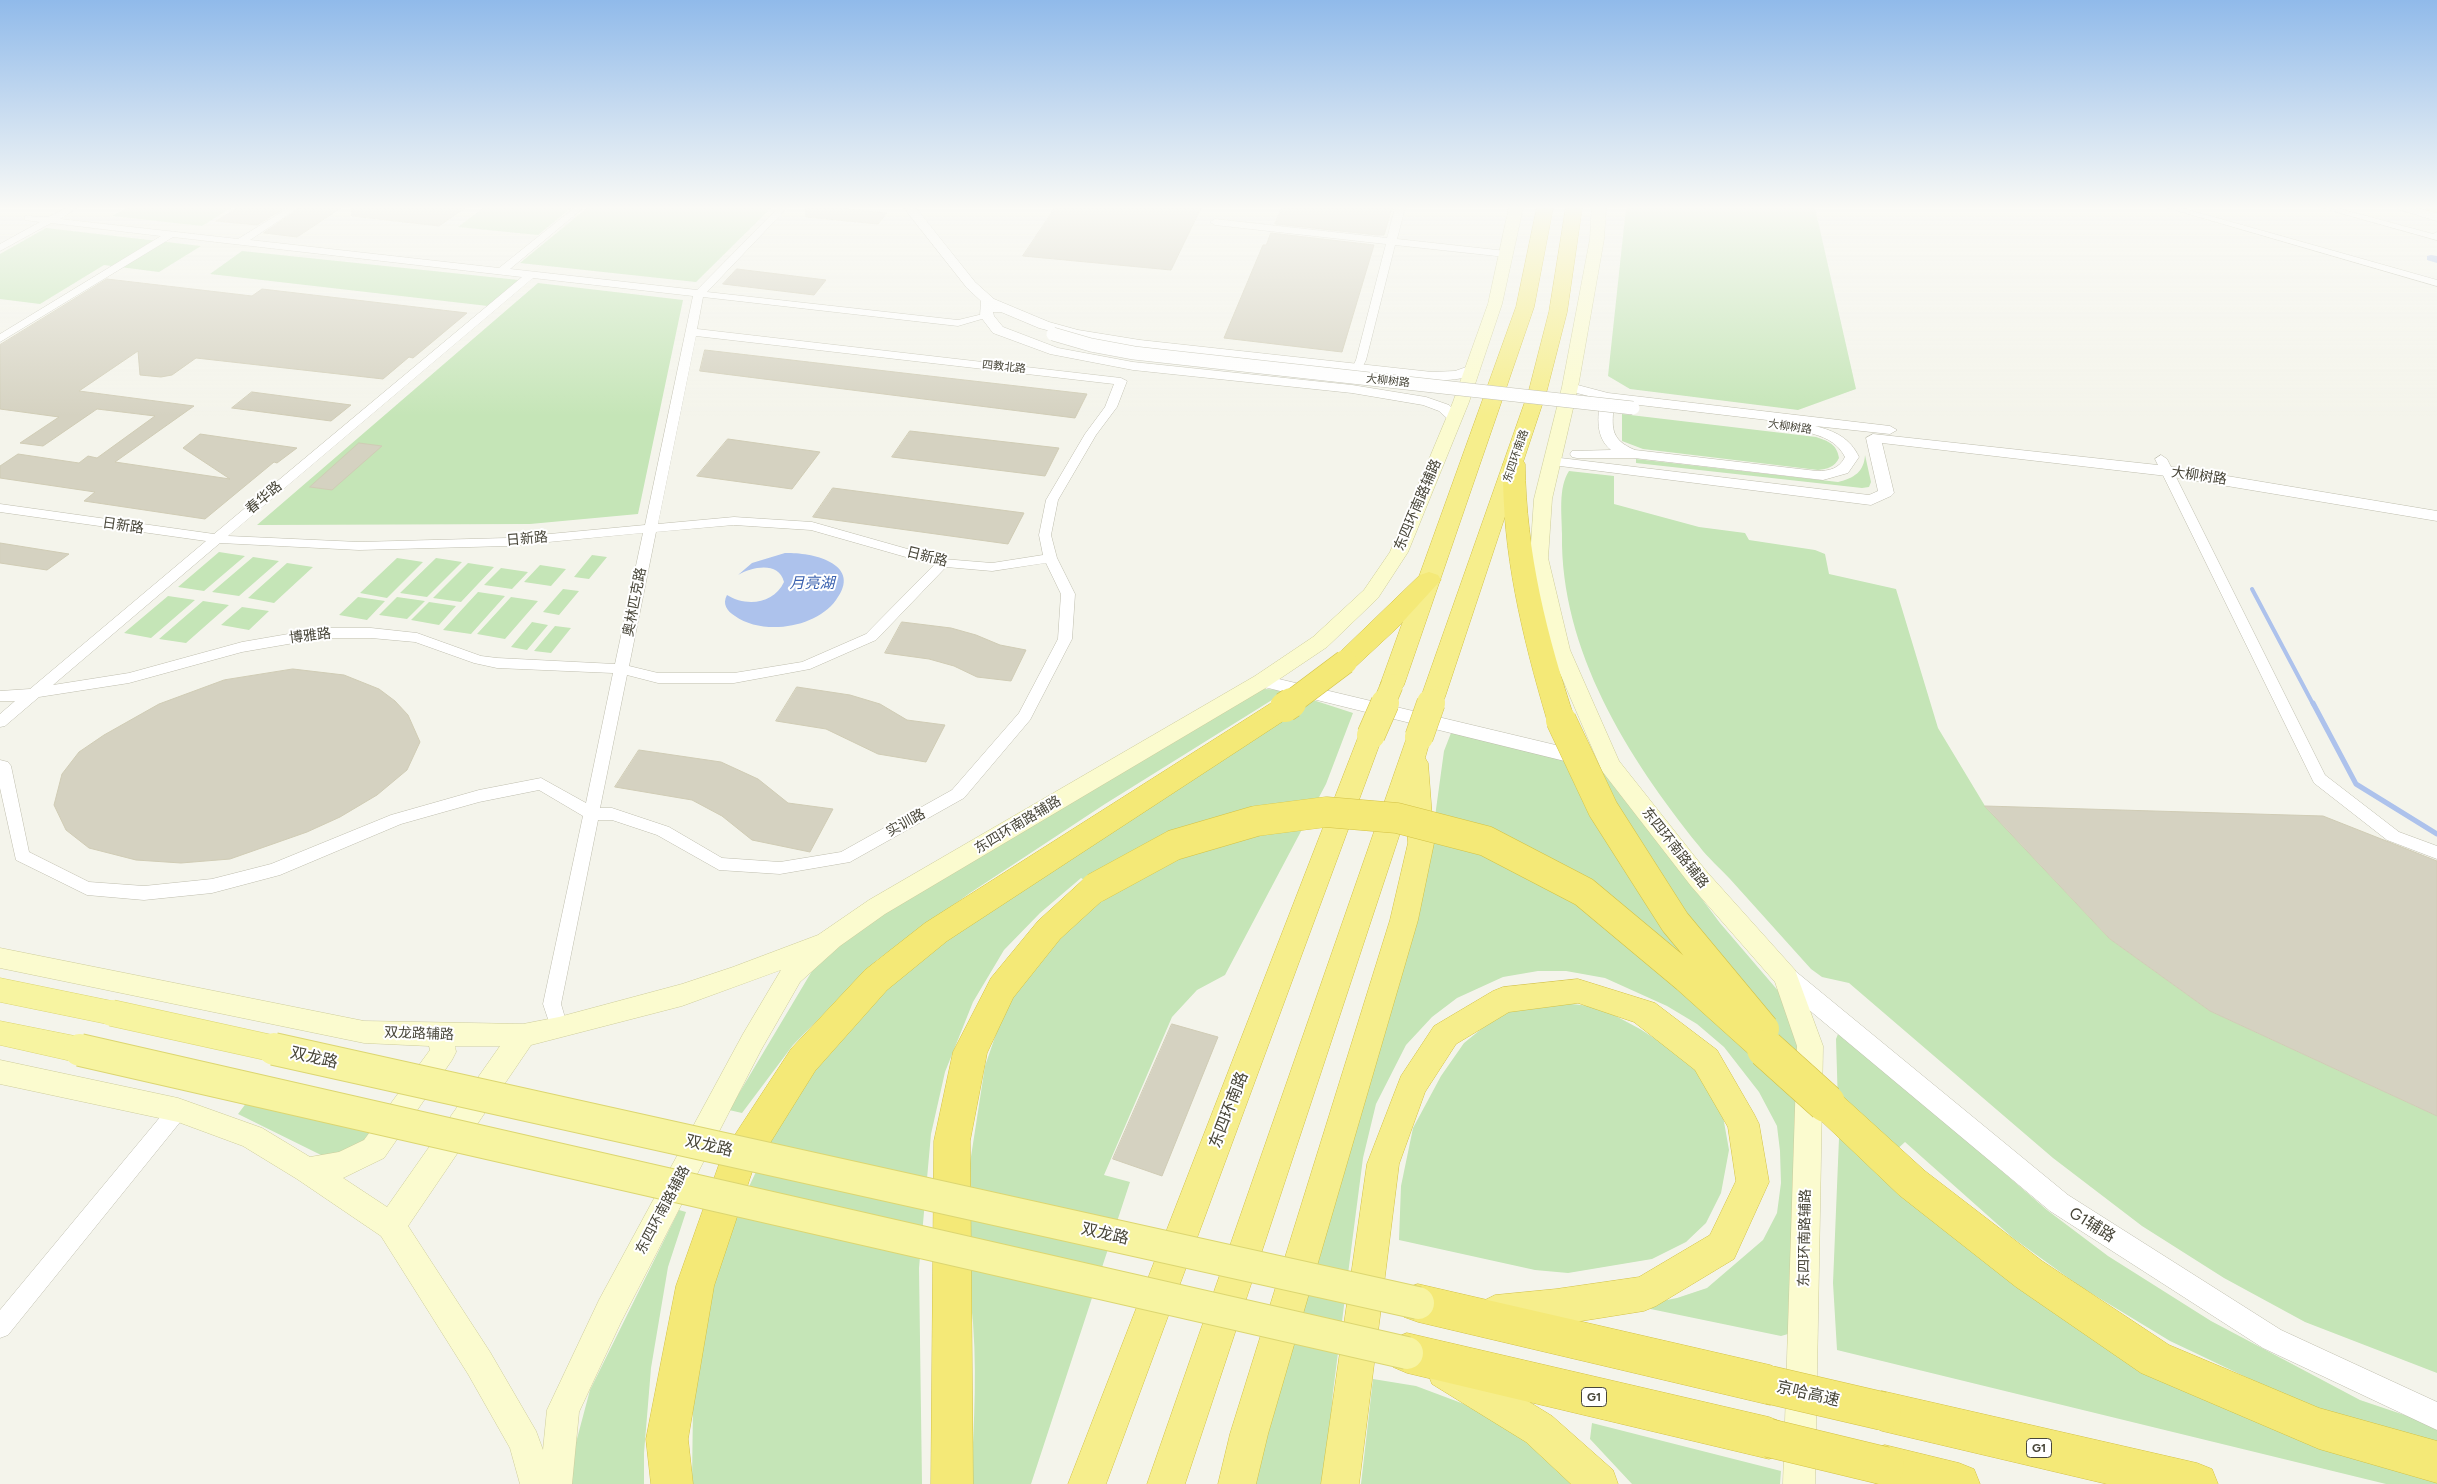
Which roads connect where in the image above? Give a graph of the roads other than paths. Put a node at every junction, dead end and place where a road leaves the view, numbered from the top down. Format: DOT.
graph roads {
  1 [pos="101,277"];
  2 [pos="527,277"];
  3 [pos="550,277"];
  4 [pos="716,277"];
  5 [pos="965,277"];
  6 [pos="1382,277"];
  7 [pos="1501,277"];
  8 [pos="1531,277"];
  9 [pos="1563,277"];
  10 [pos="1589,277"];
  11 [pos="2417,277"];
  12 [pos="2437,283"];
  13 [pos="700,294"];
  14 [pos="987,301"];
  15 [pos="987,316"];
  16 [pos="691,332"];
  17 [pos="1053,334"];
  18 [pos="0,339"];
  19 [pos="1357,368"];
  20 [pos="1472,369"];
  21 [pos="1570,387"];
  22 [pos="1352,389"];
  23 [pos="1607,397"];
  24 [pos="1455,418"];
  25 [pos="1872,433"];
  26 [pos="1634,454"];
  27 [pos="1553,458"];
  28 [pos="1514,464"];
  29 [pos="2164,465"];
  30 [pos="2437,505"];
  31 [pos="0,508"];
  32 [pos="2437,516"];
  33 [pos="650,527"];
  34 [pos="216,539"];
  35 [pos="1050,558"];
  36 [pos="943,563"];
  37 [pos="1428,580"];
  38 [pos="622,669"];
  39 [pos="1262,681"];
  40 [pos="34,693"];
  41 [pos="0,696"];
  42 [pos="0,722"];
  43 [pos="1417,745"];
  44 [pos="1610,765"];
  45 [pos="0,766"];
  46 [pos="592,814"];
  47 [pos="2437,853"];
  48 [pos="831,939"];
  49 [pos="0,958"];
  50 [pos="1786,977"];
  51 [pos="0,990"];
  52 [pos="559,1028"];
  53 [pos="0,1033"];
  54 [pos="523,1035"];
  55 [pos="440,1036"];
  56 [pos="0,1072"];
  57 [pos="1826,1103"];
  58 [pos="178,1110"];
  59 [pos="307,1170"];
  60 [pos="391,1226"];
  61 [pos="1418,1303"];
  62 [pos="1469,1315"];
  63 [pos="0,1327"];
  64 [pos="1413,1354"];
  65 [pos="2437,1416"];
  66 [pos="2437,1462"];
  67 [pos="536,1484"];
  68 [pos="556,1484"];
  69 [pos="672,1484"];
  70 [pos="952,1484"];
  71 [pos="1087,1484"];
  72 [pos="1166,1484"];
  73 [pos="1238,1484"];
  74 [pos="1340,1484"];
  75 [pos="1599,1484"];
  76 [pos="1799,1484"];
  77 [pos="1959,1484"];
  78 [pos="2197,1484"];
  1 -- 18 [label="street"];
  2 -- 34 [label="street, 春华路"];
  3 -- 13 [label="street"];
  4 -- 13 [label="street"];
  5 -- 14 [label="street, 大柳树路"];
  6 -- 19 [label="street"];
  7 -- 20 [label="main road, 东四环南路辅路"];
  8 -- 37 [label="highway"];
  9 -- 28 [label="highway, 东四环南路"];
  10 -- 21 [label="main road, 东四环南路辅路"];
  11 -- 12 [label="street"];
  13 -- 15 [label="street"];
  13 -- 16 [label="street, 奥林匹克路"];
  14 -- 15 [label="street"];
  14 -- 17 [label="street, 大柳树路"];
  14 -- 19 [label="street"];
  15 -- 22 [label="street"];
  16 -- 33 [label="street, 奥林匹克路"];
  16 -- 35 [label="street, 四教北路"];
  17 -- 26 [label="street, 大柳树路, bridge"];
  19 -- 20 [label="street"];
  19 -- 22 [label="street"];
  20 -- 24 [label="main road, 东四环南路辅路"];
  21 -- 23 [label="street, 大柳树路"];
  21 -- 27 [label="main road, 东四环南路辅路"];
  22 -- 24 [label="street"];
  23 -- 25 [label="street, 大柳树路"];
  23 -- 26 [label="street"];
  24 -- 39 [label="main road, 东四环南路辅路"];
  25 -- 27 [label="street"];
  25 -- 29 [label="street, 大柳树路"];
  26 -- 27 [label="street"];
  27 -- 44 [label="main road, 东四环南路辅路"];
  28 -- 43 [label="highway, 东四环南路, bridge"];
  28 -- 57 [label="highway, bridge"];
  29 -- 30 [label="street, 大柳树路"];
  29 -- 32 [label="street, 大柳树路"];
  29 -- 47 [label="street"];
  31 -- 34 [label="street, 日新路"];
  33 -- 34 [label="street, 日新路"];
  33 -- 36 [label="street, 日新路"];
  33 -- 38 [label="street, 奥林匹克路"];
  34 -- 40 [label="street, 春华路"];
  35 -- 36 [label="street, 日新路"];
  35 -- 46 [label="street, 实训路"];
  36 -- 38 [label="street, 博雅路"];
  37 -- 69 [label="highway, bridge"];
  37 -- 71 [label="highway, 东四环南路, bridge"];
  38 -- 40 [label="street, 博雅路"];
  38 -- 46 [label="street, 奥林匹克路"];
  39 -- 44 [label="street"];
  39 -- 48 [label="main road, 东四环南路辅路"];
  40 -- 41 [label="street, 博雅路"];
  40 -- 42 [label="street, 春华路"];
  43 -- 72 [label="highway"];
  43 -- 73 [label="highway"];
  44 -- 50 [label="main road, 东四环南路辅路"];
  45 -- 46 [label="street"];
  46 -- 52 [label="street, 奥林匹克路"];
  48 -- 52 [label="main road, 双龙路辅路"];
  48 -- 68 [label="main road, 东四环南路辅路"];
  49 -- 55 [label="main road, 双龙路辅路"];
  50 -- 65 [label="street, G1辅路"];
  50 -- 76 [label="main road, 东四环南路辅路"];
  51 -- 61 [label="main road, 双龙路, bridge"];
  52 -- 54 [label="main road, 双龙路辅路"];
  53 -- 64 [label="main road, bridge"];
  54 -- 55 [label="main road, 双龙路辅路"];
  54 -- 60 [label="main road"];
  55 -- 59 [label="main road"];
  56 -- 58 [label="main road"];
  57 -- 66 [label="highway"];
  57 -- 70 [label="highway, bridge"];
  58 -- 59 [label="main road"];
  58 -- 63 [label="street"];
  59 -- 60 [label="main road"];
  60 -- 67 [label="main road"];
  61 -- 62 [label="highway, 京哈高速 / G1"];
  62 -- 74 [label="highway"];
  62 -- 78 [label="highway, 京哈高速 / G1, bridge"];
  64 -- 75 [label="highway"];
  64 -- 77 [label="highway, G1, bridge"];
}
